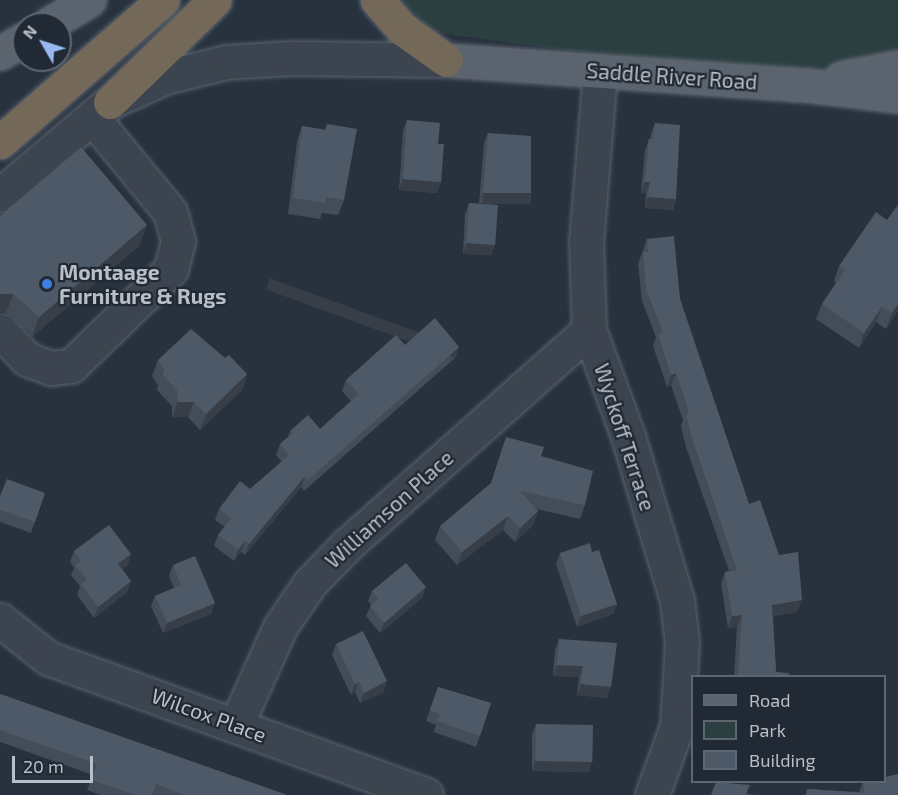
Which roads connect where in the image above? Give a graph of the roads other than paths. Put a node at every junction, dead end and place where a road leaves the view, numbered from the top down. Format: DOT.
graph roads {
  1 [pos="89,0"];
  2 [pos="163,0"];
  3 [pos="215,0"];
  4 [pos="377,0"];
  5 [pos="69,12"];
  6 [pos="446,60"];
  7 [pos="898,67"];
  8 [pos="600,72"];
  9 [pos="806,85"];
  10 [pos="898,96"];
  11 [pos="101,110"];
  12 [pos="0,142"];
  13 [pos="0,195"];
  14 [pos="589,330"];
  15 [pos="0,331"];
  16 [pos="0,620"];
  17 [pos="236,725"];
  18 [pos="426,795"];
  19 [pos="652,795"];
  1 -- 5 [label="main road"];
  2 -- 12 [label="highway"];
  3 -- 11 [label="highway"];
  4 -- 6 [label="highway"];
  6 -- 8 [label="main road, Saddle River Road"];
  6 -- 11 [label="street"];
  7 -- 9 [label="main road"];
  8 -- 9 [label="main road, Saddle River Road"];
  8 -- 14 [label="street, Wyckoff Terrace"];
  9 -- 10 [label="main road, Saddle River Road"];
  11 -- 13 [label="street"];
  11 -- 15 [label="street"];
  14 -- 17 [label="street, Williamson Place"];
  14 -- 19 [label="street, Wyckoff Terrace"];
  16 -- 17 [label="street, Wilcox Place"];
  17 -- 18 [label="street, Wilcox Place"];
}
